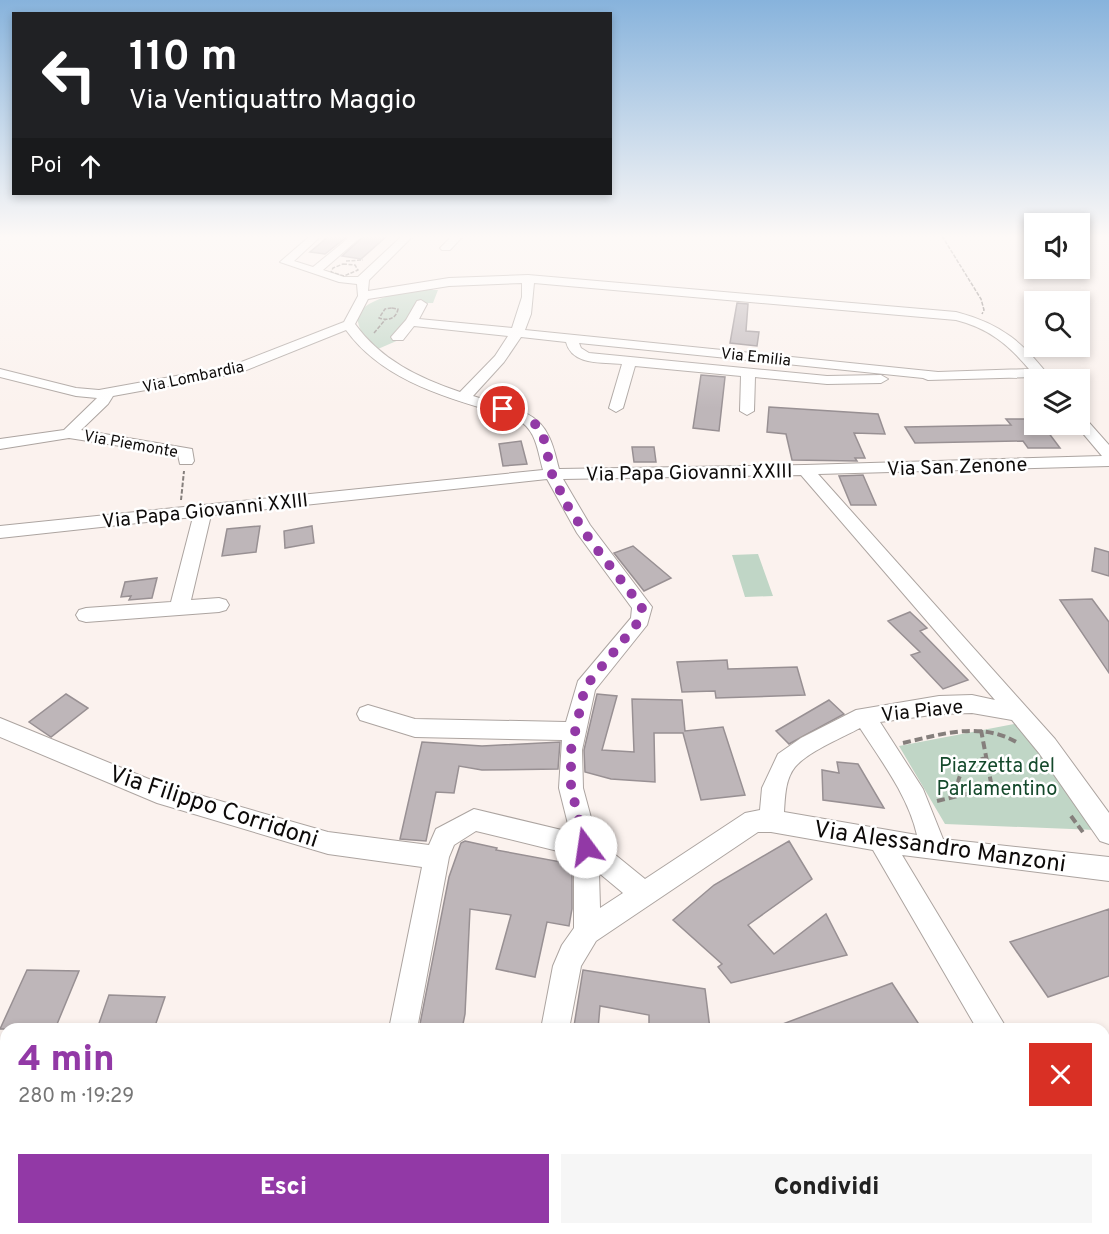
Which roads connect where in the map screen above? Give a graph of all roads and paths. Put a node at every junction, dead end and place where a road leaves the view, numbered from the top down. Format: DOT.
graph roads {
  1 [pos="363,294"];
  2 [pos="527,294"];
  3 [pos="707,294"];
  4 [pos="978,294"];
  5 [pos="421,304"];
  6 [pos="373,312"];
  7 [pos="381,313"];
  8 [pos="384,320"];
  9 [pos="411,322"];
  10 [pos="980,322"];
  11 [pos="352,329"];
  12 [pos="518,332"];
  13 [pos="371,337"];
  14 [pos="398,338"];
  15 [pos="572,338"];
  16 [pos="630,361"];
  17 [pos="1036,369"];
  18 [pos="748,372"];
  19 [pos="0,373"];
  20 [pos="940,376"];
  21 [pos="1024,376"];
  22 [pos="107,393"];
  23 [pos="464,396"];
  24 [pos="616,408"];
  25 [pos="747,411"];
  26 [pos="69,433"];
  27 [pos="1089,435"];
  28 [pos="0,444"];
  29 [pos="1105,459"];
  30 [pos="186,460"];
  31 [pos="805,470"];
  32 [pos="552,474"];
  33 [pos="1109,475"];
  34 [pos="204,509"];
  35 [pos="178,512"];
  36 [pos="0,532"];
  37 [pos="219,605"];
  38 [pos="179,608"];
  39 [pos="86,615"];
  40 [pos="1019,713"];
  41 [pos="368,714"];
  42 [pos="864,716"];
  43 [pos="0,727"];
  44 [pos="981,730"];
  45 [pos="575,731"];
  46 [pos="1021,745"];
  47 [pos="884,746"];
  48 [pos="986,758"];
  49 [pos="958,796"];
  50 [pos="929,802"];
  51 [pos="1069,814"];
  52 [pos="771,821"];
  53 [pos="1098,835"];
  54 [pos="884,841"];
  55 [pos="586,847"];
  56 [pos="933,849"];
  57 [pos="436,857"];
  58 [pos="1109,869"];
  59 [pos="644,894"];
  60 [pos="588,932"];
  61 [pos="404,1023"];
  62 [pos="556,1023"];
  63 [pos="989,1023"];
  1 -- 11 [label="street"];
  2 -- 12 [label="street"];
  3 -- 10 [label="street"];
  4 -- 10 [label="path"];
  5 -- 9 [label="street"];
  6 -- 7 [label="path"];
  7 -- 8 [label="path"];
  7 -- 8 [label="path"];
  8 -- 13 [label="path"];
  9 -- 12 [label="street, Via Emilia"];
  9 -- 14 [label="street"];
  10 -- 17 [label="street"];
  11 -- 22 [label="street, Via Lombardia"];
  11 -- 23 [label="street"];
  12 -- 15 [label="street, Via Emilia"];
  12 -- 23 [label="street"];
  15 -- 16 [label="street, Via Emilia"];
  15 -- 20 [label="street, Via Emilia"];
  16 -- 18 [label="street, Via Emilia"];
  16 -- 24 [label="street"];
  18 -- 20 [label="street, Via Emilia"];
  18 -- 25 [label="street"];
  19 -- 22 [label="street, Via Lombardia"];
  20 -- 21 [label="street, Via Emilia"];
  22 -- 26 [label="street, Via Piemonte"];
  23 -- 32 [label="street"];
  26 -- 28 [label="street, Via Piemonte"];
  26 -- 30 [label="street, Via Piemonte"];
  27 -- 29 [label="street"];
  29 -- 31 [label="street, Via San Zenone"];
  29 -- 33 [label="street"];
  30 -- 35 [label="path"];
  31 -- 32 [label="street, Via Papa Giovanni XXIII"];
  31 -- 40 [label="street, Via Papa Giovanni XXIII"];
  32 -- 34 [label="street, Via Papa Giovanni XXIII"];
  32 -- 45 [label="street"];
  34 -- 35 [label="street, Via Papa Giovanni XXIII"];
  34 -- 38 [label="street"];
  35 -- 36 [label="street, Via Papa Giovanni XXIII"];
  37 -- 38 [label="street"];
  38 -- 39 [label="street"];
  40 -- 42 [label="street, Via Piave"];
  40 -- 53 [label="street"];
  41 -- 45 [label="street"];
  42 -- 47 [label="street"];
  42 -- 52 [label="street, Via Piave"];
  43 -- 57 [label="street, Via Filippo Corridoni"];
  44 -- 46 [label="path"];
  44 -- 47 [label="path"];
  44 -- 48 [label="path"];
  45 -- 55 [label="street"];
  47 -- 56 [label="street"];
  48 -- 49 [label="path"];
  48 -- 49 [label="path"];
  49 -- 50 [label="path"];
  51 -- 53 [label="path"];
  52 -- 54 [label="street, Via Alessandro Manzoni"];
  52 -- 59 [label="street"];
  54 -- 56 [label="street, Via Alessandro Manzoni"];
  54 -- 63 [label="street"];
  55 -- 57 [label="street"];
  55 -- 59 [label="street"];
  55 -- 60 [label="street"];
  56 -- 58 [label="street, Via Alessandro Manzoni"];
  57 -- 61 [label="street"];
  59 -- 60 [label="street"];
  60 -- 62 [label="street"];
}
